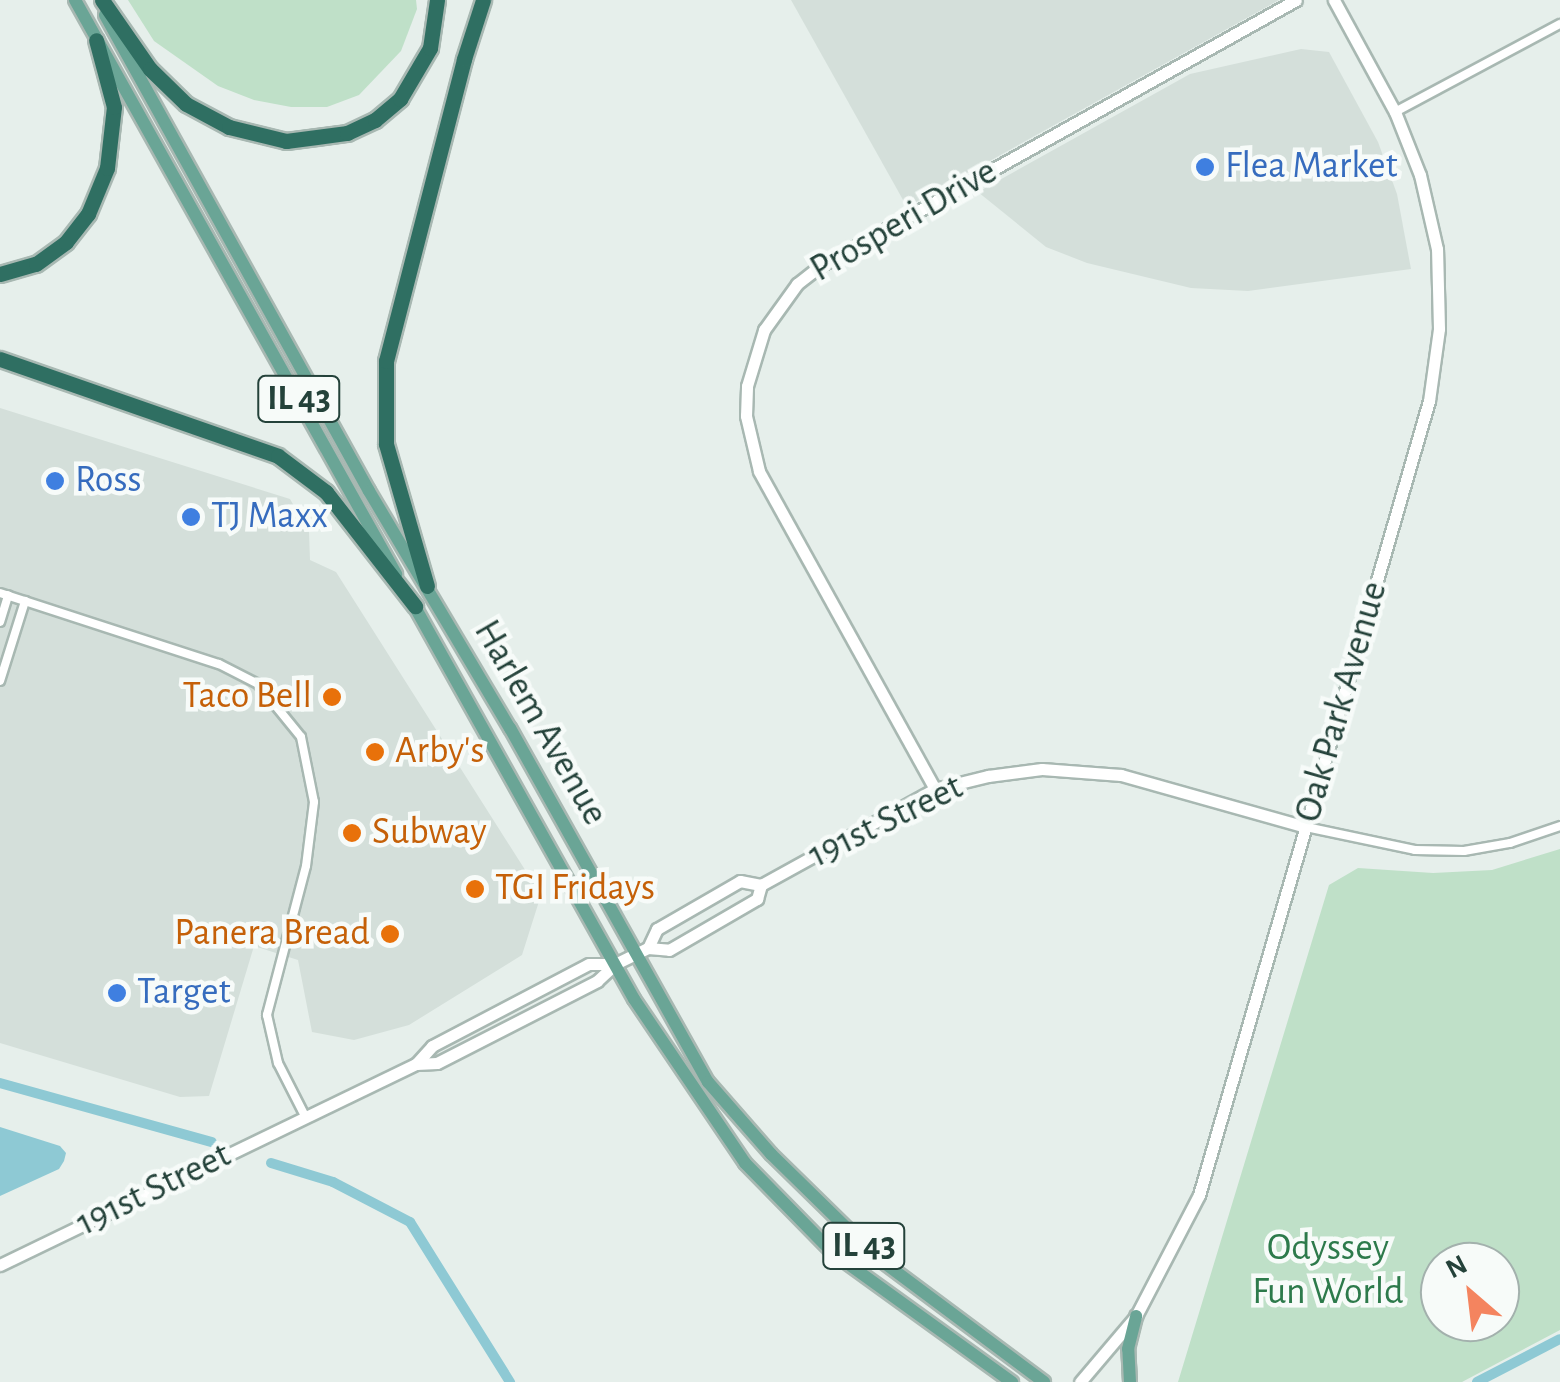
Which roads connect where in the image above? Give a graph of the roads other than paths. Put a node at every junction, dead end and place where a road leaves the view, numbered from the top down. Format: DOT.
graph roads {
  1 [pos="75,0"];
  2 [pos="99,0"];
  3 [pos="437,0"];
  4 [pos="484,0"];
  5 [pos="1296,0"];
  6 [pos="1334,0"];
  7 [pos="1560,24"];
  8 [pos="96,40"];
  9 [pos="1396,112"];
  10 [pos="0,274"];
  11 [pos="0,359"];
  12 [pos="427,586"];
  13 [pos="4,594"];
  14 [pos="25,601"];
  15 [pos="415,606"];
  16 [pos="0,622"];
  17 [pos="0,681"];
  18 [pos="935,789"];
  19 [pos="1560,826"];
  20 [pos="1306,827"];
  21 [pos="761,885"];
  22 [pos="641,951"];
  23 [pos="615,964"];
  24 [pos="306,1118"];
  25 [pos="0,1265"];
  26 [pos="1136,1316"];
  27 [pos="1012,1382"];
  28 [pos="1044,1382"];
  29 [pos="1080,1382"];
  30 [pos="1130,1382"];
  1 -- 8 [label="main road, Harlem Avenue / IL 43"];
  2 -- 3 [label="highway"];
  2 -- 12 [label="main road, Harlem Avenue / IL 43"];
  4 -- 12 [label="highway"];
  5 -- 18 [label="street, Prosperi Drive"];
  6 -- 9 [label="street, Oak Park Avenue"];
  7 -- 9 [label="street"];
  8 -- 10 [label="highway"];
  8 -- 15 [label="main road, Harlem Avenue / IL 43"];
  9 -- 20 [label="street, Oak Park Avenue"];
  11 -- 15 [label="highway"];
  12 -- 22 [label="main road, Harlem Avenue / IL 43"];
  13 -- 14 [label="street"];
  13 -- 16 [label="street"];
  14 -- 17 [label="street"];
  14 -- 24 [label="street"];
  15 -- 23 [label="main road, Harlem Avenue / IL 43"];
  18 -- 20 [label="street, 191st Street"];
  18 -- 21 [label="street, 191st Street"];
  19 -- 20 [label="street"];
  20 -- 26 [label="street, Oak Park Avenue"];
  21 -- 22 [label="street, 191st Street"];
  21 -- 22 [label="street, 191st Street"];
  22 -- 23 [label="street, 191st Street"];
  22 -- 28 [label="main road, Harlem Avenue / IL 43"];
  23 -- 24 [label="street, 191st Street"];
  23 -- 27 [label="main road, Harlem Avenue / IL 43"];
  24 -- 25 [label="street, 191st Street"];
  26 -- 29 [label="street, Oak Park Avenue"];
  26 -- 30 [label="main road"];
}
